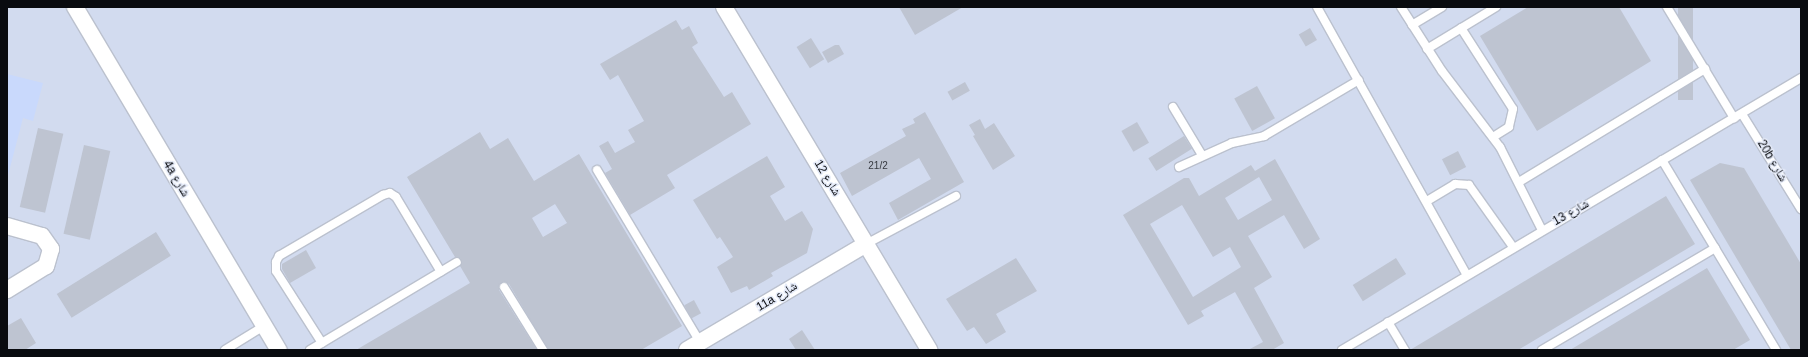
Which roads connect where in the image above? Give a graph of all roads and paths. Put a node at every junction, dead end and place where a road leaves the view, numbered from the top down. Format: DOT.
graph roads {
  1 [pos="74,7"];
  2 [pos="724,7"];
  3 [pos="1317,7"];
  4 [pos="1401,7"];
  5 [pos="1442,7"];
  6 [pos="1496,7"];
  7 [pos="1667,7"];
  8 [pos="1412,25"];
  9 [pos="1461,28"];
  10 [pos="1427,49"];
  11 [pos="1704,69"];
  12 [pos="1801,78"];
  13 [pos="1359,80"];
  14 [pos="1173,108"];
  15 [pos="1742,114"];
  16 [pos="1734,118"];
  17 [pos="1493,137"];
  18 [pos="1202,155"];
  19 [pos="1662,160"];
  20 [pos="1179,167"];
  21 [pos="597,170"];
  22 [pos="1519,182"];
  23 [pos="956,196"];
  24 [pos="1427,201"];
  25 [pos="1801,209"];
  26 [pos="7,226"];
  27 [pos="1542,230"];
  28 [pos="866,244"];
  29 [pos="1513,247"];
  30 [pos="1715,248"];
  31 [pos="457,262"];
  32 [pos="441,272"];
  33 [pos="1467,275"];
  34 [pos="504,287"];
  35 [pos="7,290"];
  36 [pos="1388,322"];
  37 [pos="264,326"];
  38 [pos="322,343"];
  39 [pos="694,346"];
  40 [pos="1772,349"];
  41 [pos="225,350"];
  42 [pos="278,350"];
  43 [pos="310,350"];
  44 [pos="543,350"];
  45 [pos="929,350"];
  46 [pos="1342,350"];
  47 [pos="1404,350"];
  48 [pos="1542,350"];
  1 -- 37 [label="street, 4a شارع"];
  2 -- 28 [label="street, شارع 12"];
  3 -- 13 [label="lane"];
  4 -- 8 [label="lane"];
  5 -- 8 [label="lane"];
  6 -- 9 [label="lane"];
  7 -- 11 [label="lane"];
  8 -- 10 [label="lane"];
  9 -- 10 [label="lane"];
  9 -- 17 [label="lane"];
  10 -- 17 [label="lane"];
  11 -- 16 [label="lane"];
  11 -- 22 [label="lane"];
  12 -- 15 [label="lane, شارع 13"];
  13 -- 18 [label="lane"];
  13 -- 24 [label="lane"];
  14 -- 18 [label="lane"];
  15 -- 16 [label="lane, شارع 13"];
  15 -- 25 [label="lane, 20b شارع"];
  16 -- 19 [label="lane, شارع 13"];
  17 -- 22 [label="lane"];
  18 -- 20 [label="lane"];
  19 -- 27 [label="lane, شارع 13"];
  19 -- 30 [label="lane"];
  21 -- 39 [label="lane"];
  22 -- 27 [label="lane"];
  23 -- 28 [label="lane"];
  24 -- 29 [label="lane"];
  24 -- 33 [label="lane"];
  26 -- 35 [label="street"];
  27 -- 29 [label="lane, شارع 13"];
  28 -- 39 [label="street, 11a شارع"];
  28 -- 45 [label="street, شارع 12"];
  29 -- 33 [label="lane, شارع 13"];
  30 -- 40 [label="lane"];
  30 -- 48 [label="lane"];
  31 -- 32 [label="lane"];
  32 -- 38 [label="lane"];
  32 -- 38 [label="lane"];
  33 -- 36 [label="lane, شارع 13"];
  34 -- 44 [label="lane"];
  36 -- 46 [label="lane, شارع 13"];
  36 -- 47 [label="lane"];
  37 -- 41 [label="lane"];
  37 -- 42 [label="street, 4a شارع"];
  38 -- 43 [label="lane"];
}
